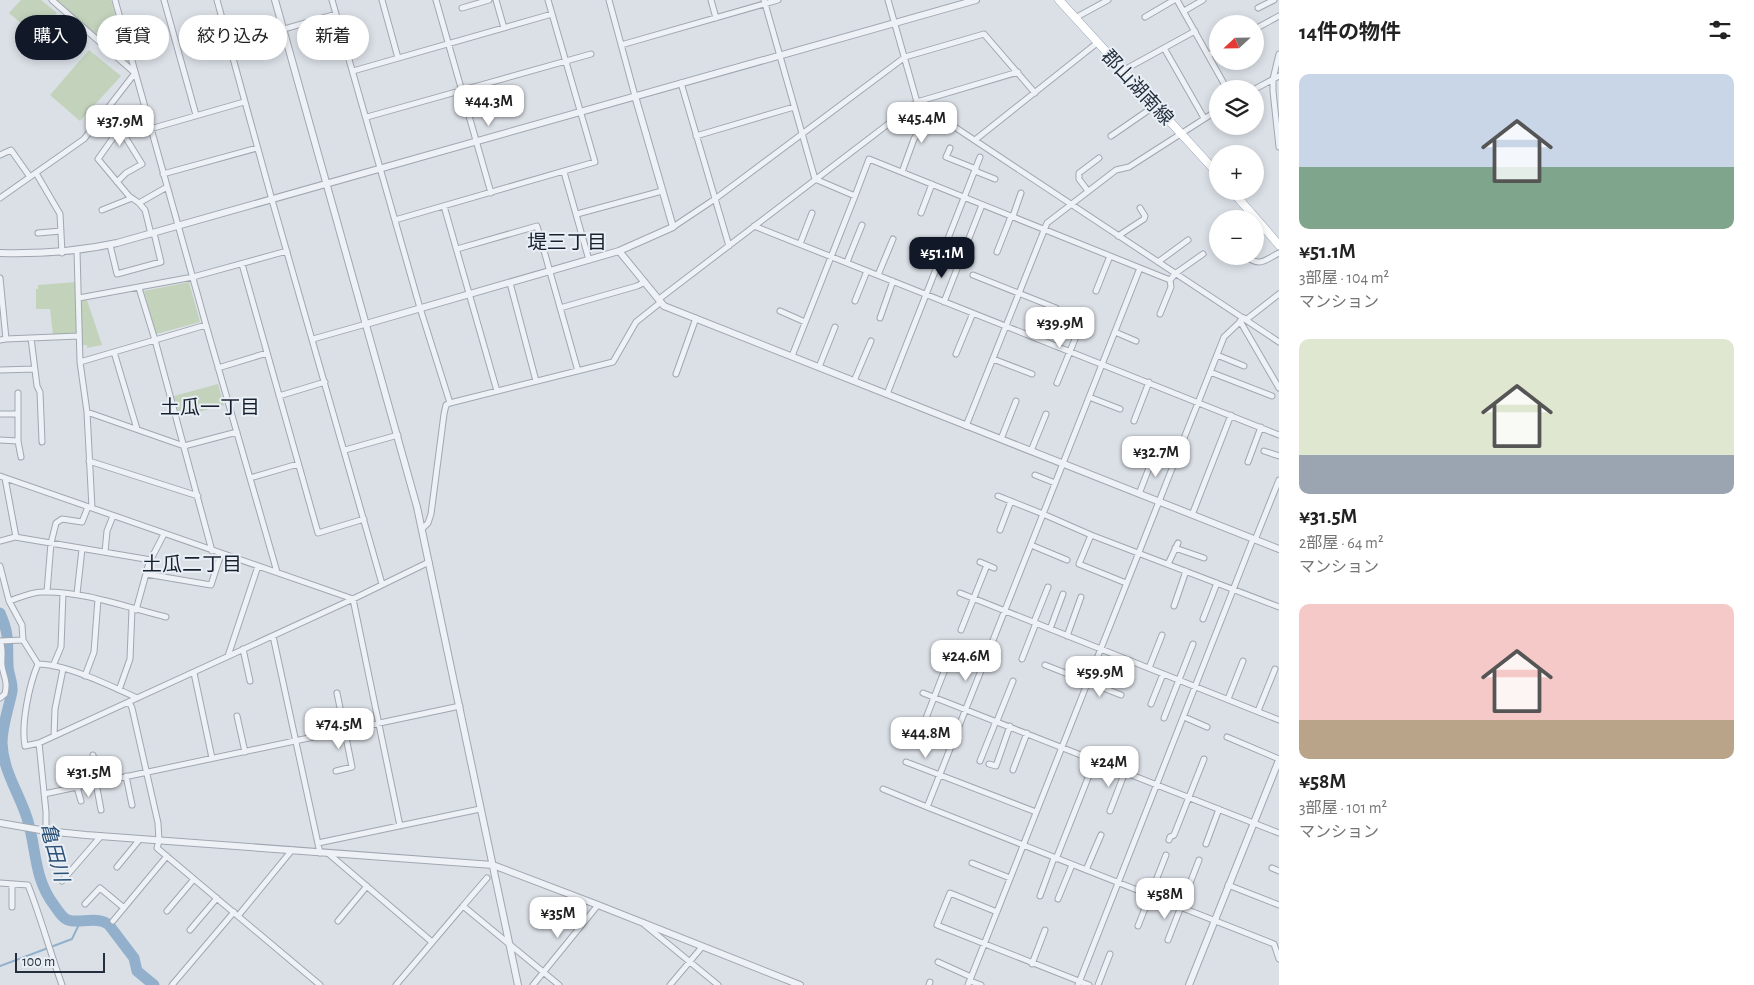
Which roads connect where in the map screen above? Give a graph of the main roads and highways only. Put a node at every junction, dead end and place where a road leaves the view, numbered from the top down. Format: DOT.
graph roads {
  1 [pos="1059,0"];
  2 [pos="1209,164"];
  3 [pos="1240,200"];
  4 [pos="1279,245"];
  1 -- 2 [label="main road, 郡山湖南線"];
  3 -- 4 [label="main road"];
}
